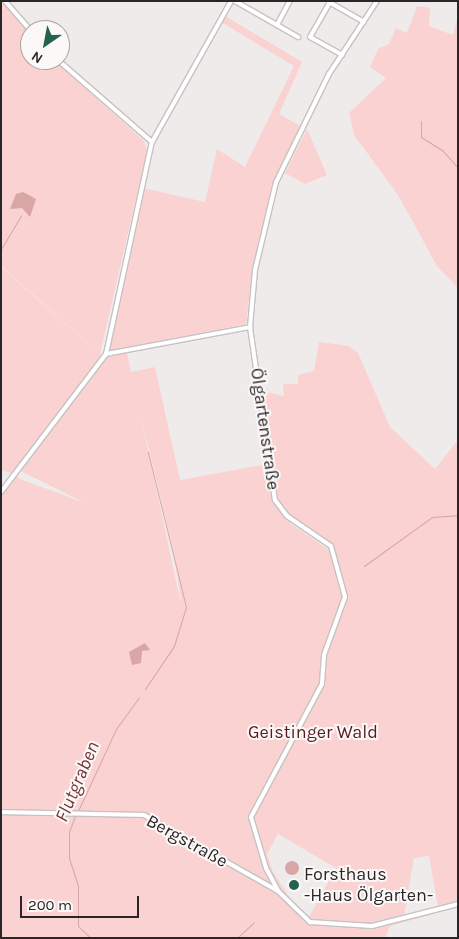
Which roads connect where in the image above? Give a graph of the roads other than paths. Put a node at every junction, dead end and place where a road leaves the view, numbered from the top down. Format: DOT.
graph roads {
  1 [pos="6,1"];
  2 [pos="231,1"];
  3 [pos="235,1"];
  4 [pos="290,1"];
  5 [pos="377,1"];
  6 [pos="329,2"];
  7 [pos="22,20"];
  8 [pos="364,22"];
  9 [pos="277,25"];
  10 [pos="298,36"];
  11 [pos="342,55"];
  12 [pos="69,70"];
  13 [pos="152,142"];
  14 [pos="250,327"];
  15 [pos="106,354"];
  16 [pos="1,492"];
  17 [pos="1,812"];
  18 [pos="278,890"];
  19 [pos="458,904"];
  1 -- 7 [label="street"];
  2 -- 13 [label="street"];
  3 -- 9 [label="street"];
  4 -- 9 [label="street"];
  5 -- 8 [label="street, Ölgartenstraße"];
  6 -- 8 [label="street"];
  6 -- 11 [label="street"];
  8 -- 11 [label="street, Ölgartenstraße"];
  9 -- 10 [label="street"];
  11 -- 14 [label="street, Ölgartenstraße"];
  12 -- 13 [label="street"];
  13 -- 15 [label="street"];
  14 -- 15 [label="street"];
  14 -- 18 [label="street, Ölgartenstraße"];
  15 -- 16 [label="street"];
  17 -- 18 [label="street, Bergstraße"];
  18 -- 19 [label="street"];
}
